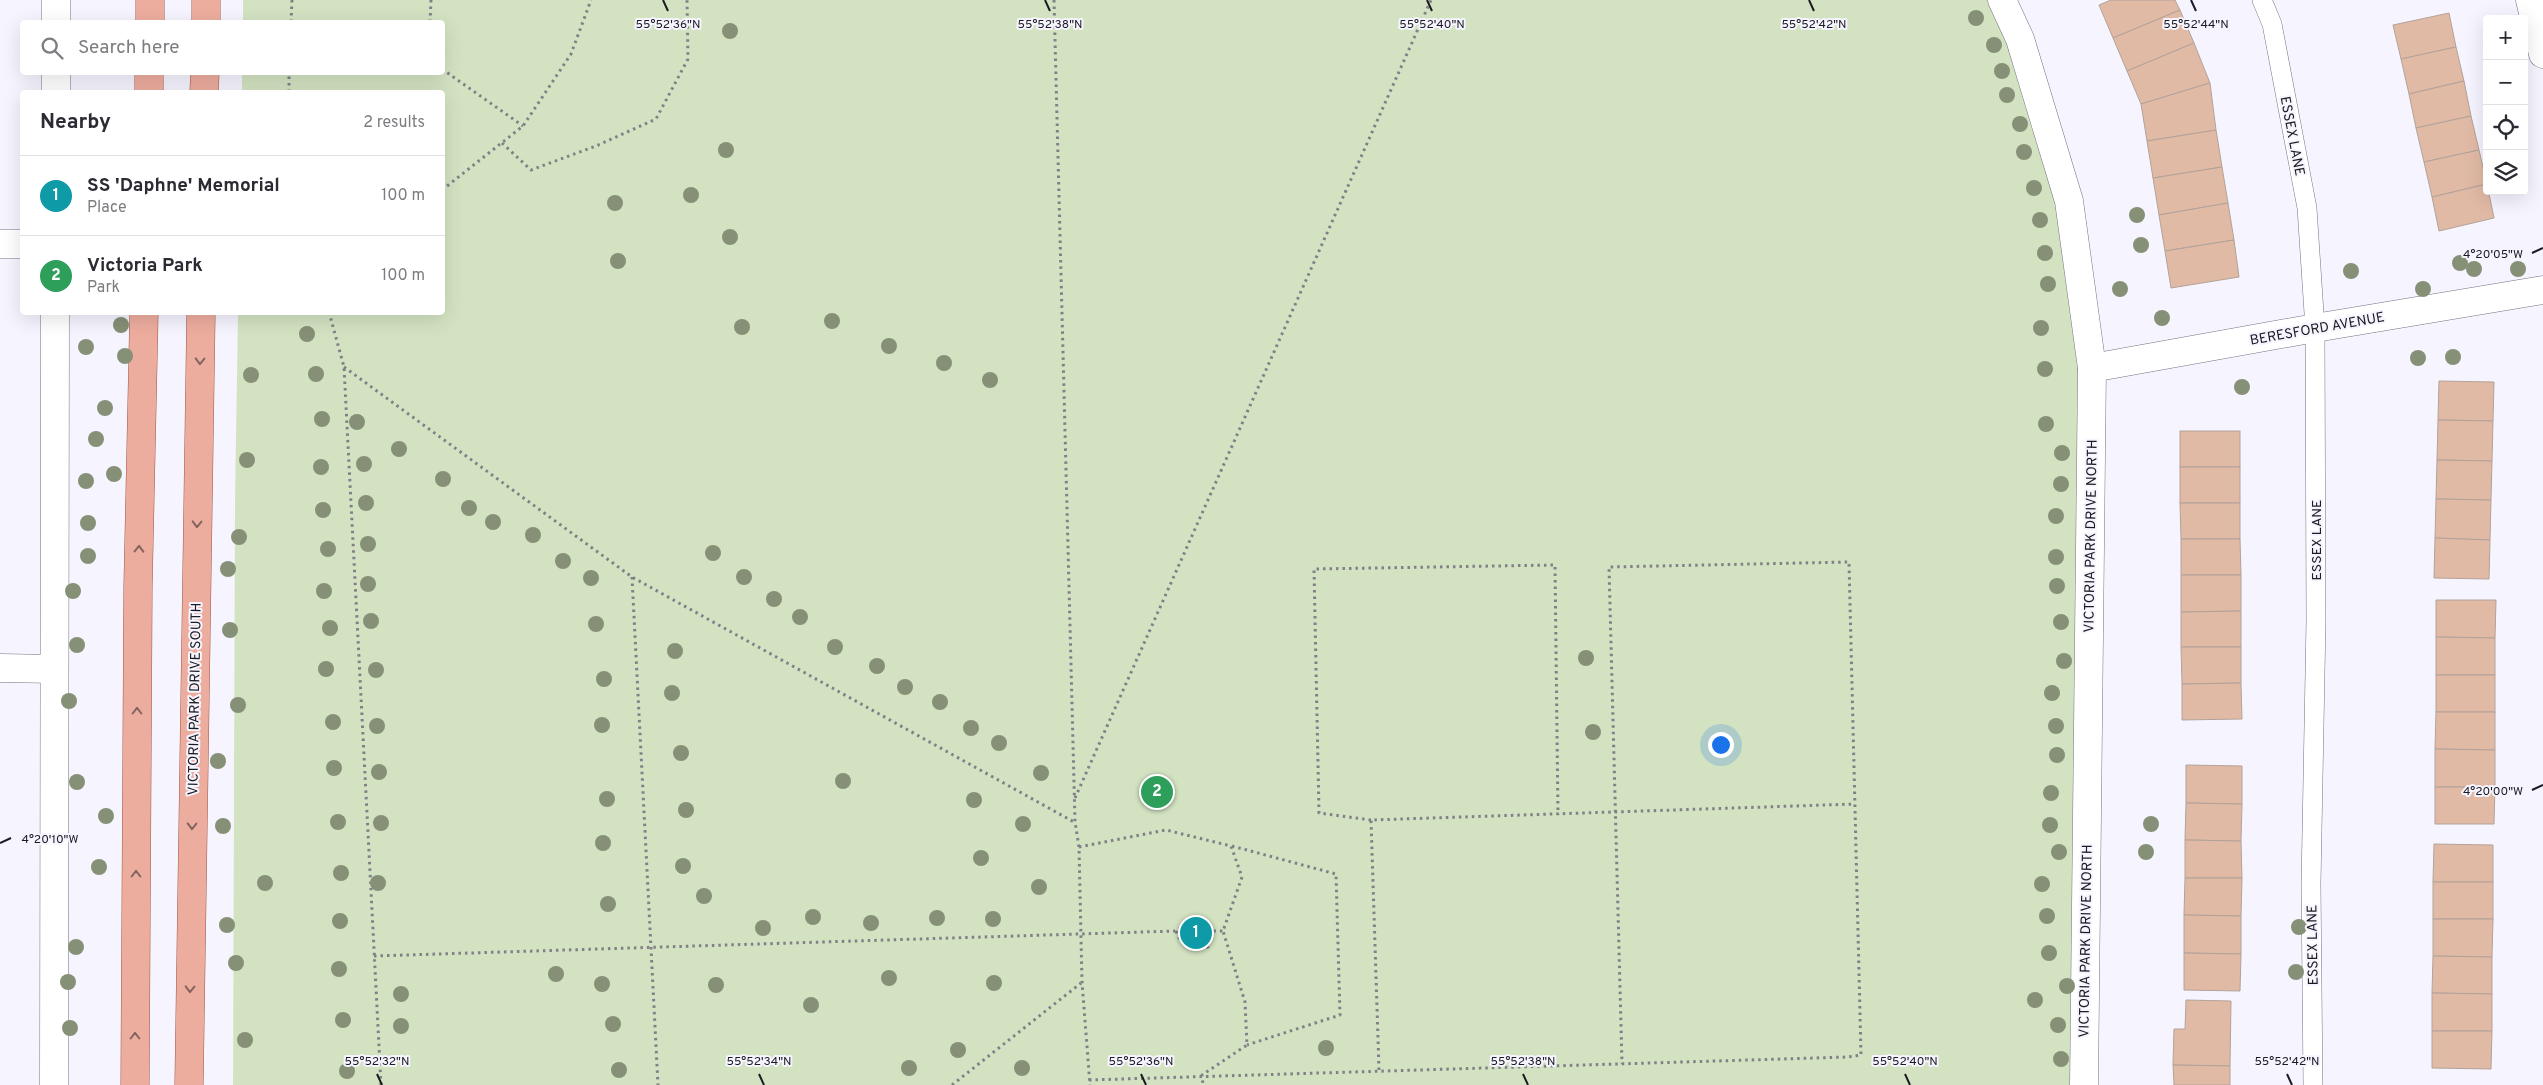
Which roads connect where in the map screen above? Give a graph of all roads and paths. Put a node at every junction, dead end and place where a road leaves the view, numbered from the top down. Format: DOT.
graph roads {
  1 [pos="56,0"];
  2 [pos="150,0"];
  3 [pos="206,0"];
  4 [pos="292,0"];
  5 [pos="431,0"];
  6 [pos="591,0"];
  7 [pos="688,0"];
  8 [pos="1054,0"];
  9 [pos="1432,0"];
  10 [pos="2002,0"];
  11 [pos="2262,0"];
  12 [pos="2530,0"];
  13 [pos="56,20"];
  14 [pos="150,20"];
  15 [pos="206,20"];
  16 [pos="291,20"];
  17 [pos="430,20"];
  18 [pos="2543,54"];
  19 [pos="445,71"];
  20 [pos="56,75"];
  21 [pos="149,75"];
  22 [pos="205,75"];
  23 [pos="289,75"];
  24 [pos="56,90"];
  25 [pos="148,90"];
  26 [pos="204,90"];
  27 [pos="289,90"];
  28 [pos="523,126"];
  29 [pos="502,143"];
  30 [pos="445,188"];
  31 [pos="0,244"];
  32 [pos="20,244"];
  33 [pos="2543,290"];
  34 [pos="55,315"];
  35 [pos="144,315"];
  36 [pos="200,315"];
  37 [pos="330,315"];
  38 [pos="2315,328"];
  39 [pos="344,367"];
  40 [pos="2092,368"];
  41 [pos="632,577"];
  42 [pos="0,668"];
  43 [pos="54,669"];
  44 [pos="1074,800"];
  45 [pos="1855,804"];
  46 [pos="1615,813"];
  47 [pos="1558,814"];
  48 [pos="1371,820"];
  49 [pos="1075,822"];
  50 [pos="1231,846"];
  51 [pos="1079,847"];
  52 [pos="1176,931"];
  53 [pos="1212,931"];
  54 [pos="1223,931"];
  55 [pos="1080,933"];
  56 [pos="651,949"];
  57 [pos="374,956"];
  58 [pos="1082,982"];
  59 [pos="1247,1045"];
  60 [pos="1622,1064"];
  61 [pos="1379,1070"];
  62 [pos="1202,1075"];
  63 [pos="1089,1080"];
  64 [pos="54,1085"];
  65 [pos="135,1085"];
  66 [pos="189,1085"];
  67 [pos="381,1085"];
  68 [pos="658,1085"];
  69 [pos="952,1085"];
  70 [pos="1090,1085"];
  71 [pos="1203,1085"];
  72 [pos="2084,1085"];
  73 [pos="2313,1085"];
  1 -- 13 [label="street"];
  2 -- 14 [label="main road"];
  3 -- 15 [label="main road"];
  4 -- 16 [label="path"];
  5 -- 17 [label="path"];
  6 -- 28 [label="path"];
  7 -- 29 [label="path"];
  8 -- 44 [label="path"];
  9 -- 44 [label="path"];
  10 -- 40 [label="street, VICTORIA PARK DRIVE NORTH"];
  11 -- 38 [label="lane, ESSEX LANE"];
  12 -- 18 [label="street"];
  19 -- 28 [label="path"];
  20 -- 24 [label="street"];
  21 -- 25 [label="main road"];
  22 -- 26 [label="main road"];
  23 -- 27 [label="path"];
  28 -- 29 [label="path"];
  29 -- 30 [label="path"];
  31 -- 32 [label="street"];
  33 -- 38 [label="street, BERESFORD AVENUE"];
  34 -- 43 [label="street"];
  65 -- 35 [label="main road, one-way"];
  36 -- 66 [label="main road, VICTORIA PARK DRIVE SOUTH, one-way"];
  37 -- 39 [label="path"];
  38 -- 40 [label="street, BERESFORD AVENUE"];
  38 -- 73 [label="lane, ESSEX LANE"];
  39 -- 41 [label="path"];
  39 -- 57 [label="path"];
  40 -- 72 [label="street, VICTORIA PARK DRIVE NORTH"];
  41 -- 49 [label="path"];
  41 -- 56 [label="path"];
  42 -- 43 [label="street"];
  43 -- 64 [label="street"];
  44 -- 49 [label="path"];
  45 -- 46 [label="path"];
  45 -- 46 [label="path"];
  45 -- 60 [label="path"];
  46 -- 47 [label="path"];
  46 -- 60 [label="path"];
  47 -- 48 [label="path"];
  47 -- 48 [label="path"];
  48 -- 61 [label="path"];
  49 -- 51 [label="path"];
  50 -- 51 [label="path"];
  50 -- 54 [label="path"];
  50 -- 59 [label="path"];
  51 -- 55 [label="path"];
  52 -- 53 [label="path"];
  52 -- 53 [label="path"];
  52 -- 55 [label="path"];
  53 -- 54 [label="path"];
  54 -- 59 [label="path"];
  55 -- 56 [label="path"];
  55 -- 58 [label="path"];
  56 -- 57 [label="path"];
  56 -- 68 [label="path"];
  57 -- 67 [label="path"];
  58 -- 63 [label="path"];
  58 -- 69 [label="path"];
  59 -- 62 [label="path"];
  60 -- 61 [label="path"];
  61 -- 62 [label="path"];
  62 -- 63 [label="path"];
  62 -- 71 [label="path"];
  63 -- 70 [label="path"];
}
